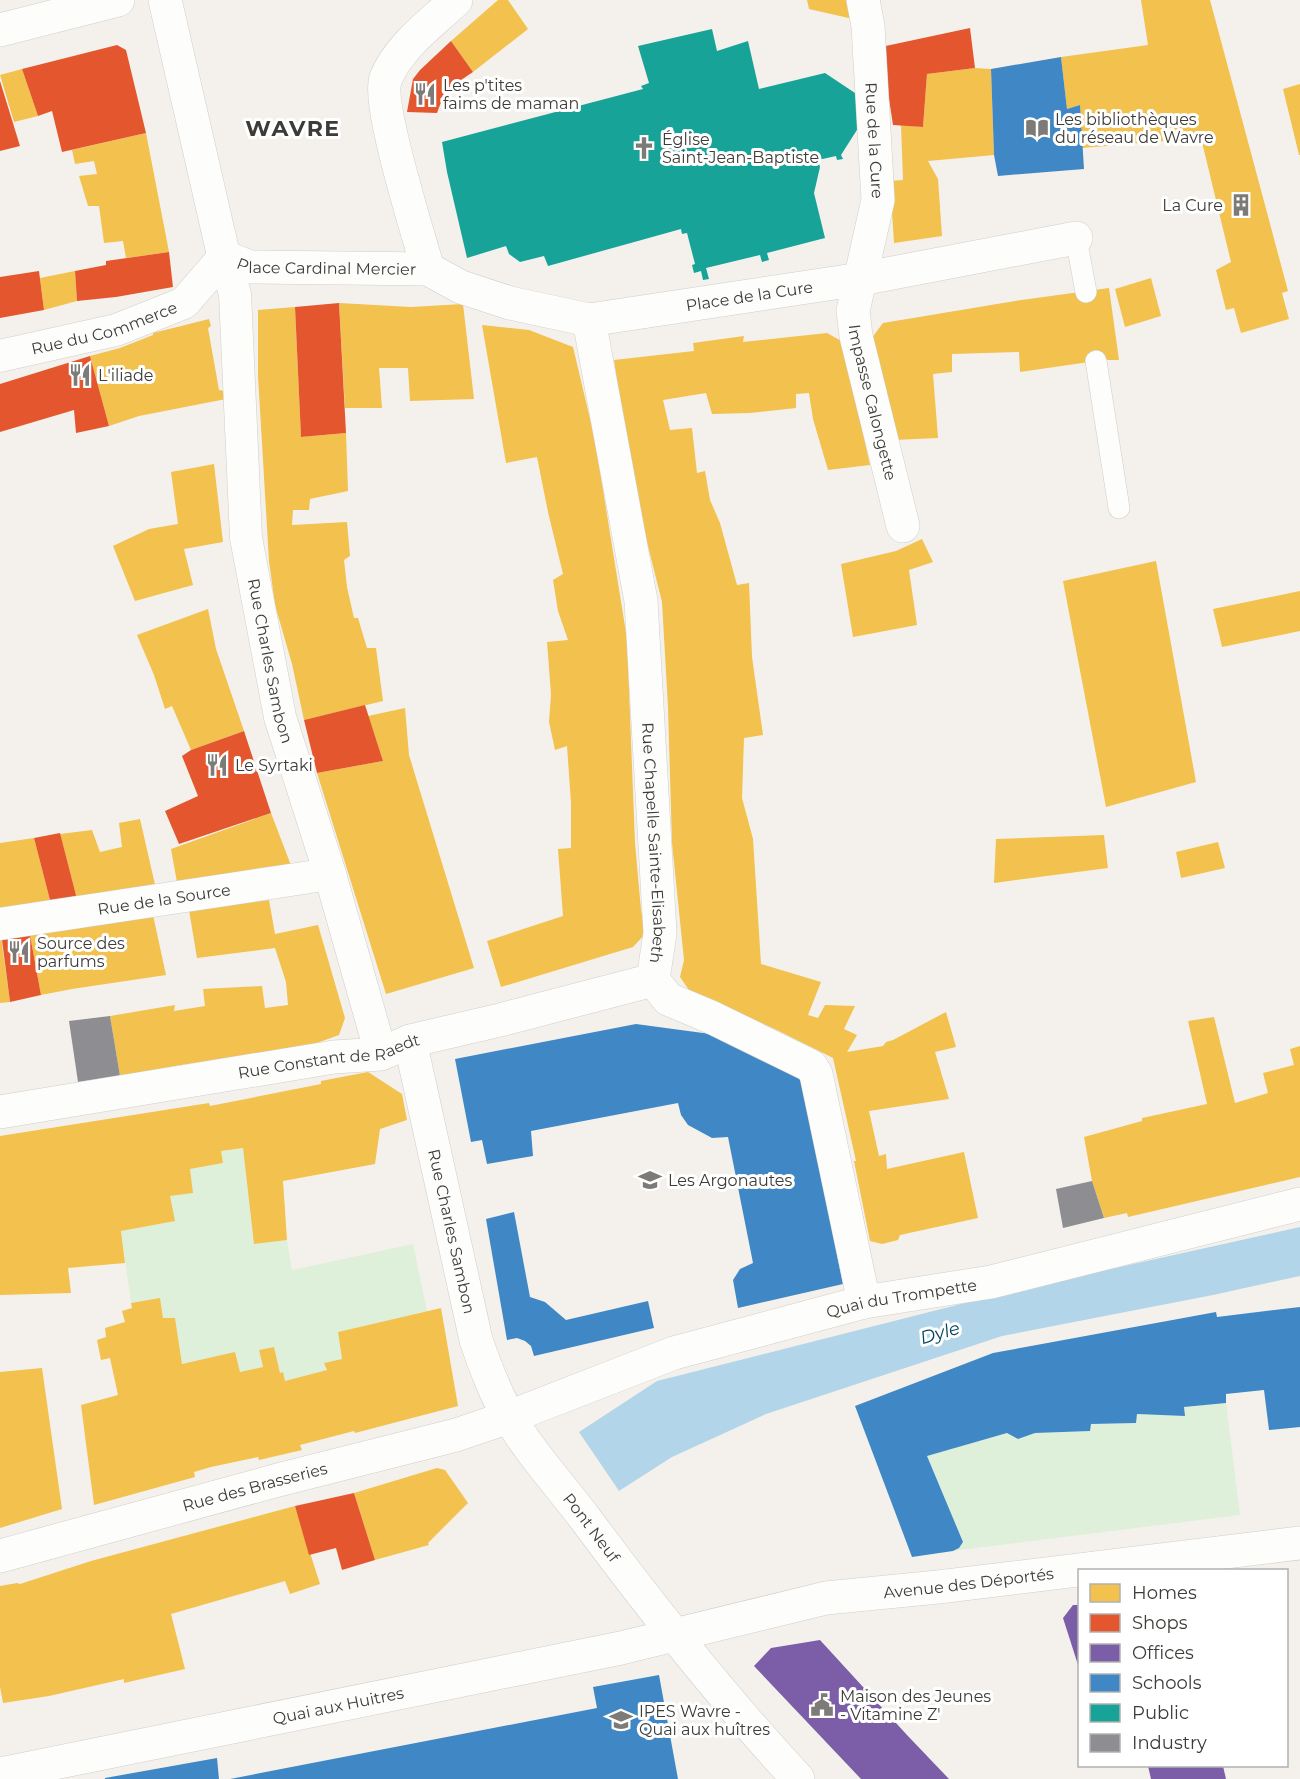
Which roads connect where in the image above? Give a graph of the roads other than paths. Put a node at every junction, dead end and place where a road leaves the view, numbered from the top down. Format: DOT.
graph roads {
  1 [pos="118,0"];
  2 [pos="165,0"];
  3 [pos="456,0"];
  4 [pos="863,0"];
  5 [pos="0,30"];
  6 [pos="1076,238"];
  7 [pos="224,257"];
  8 [pos="428,269"];
  9 [pos="861,279"];
  10 [pos="1086,292"];
  11 [pos="589,320"];
  12 [pos="0,356"];
  13 [pos="1096,361"];
  14 [pos="1119,508"];
  15 [pos="903,525"];
  16 [pos="330,874"];
  17 [pos="0,924"];
  18 [pos="653,980"];
  19 [pos="410,1041"];
  20 [pos="381,1054"];
  21 [pos="0,1112"];
  22 [pos="1300,1204"];
  23 [pos="864,1302"];
  24 [pos="509,1417"];
  25 [pos="1300,1543"];
  26 [pos="0,1556"];
  27 [pos="1086,1569"];
  28 [pos="1078,1570"];
  29 [pos="676,1636"];
  30 [pos="0,1774"];
  31 [pos="798,1779"];
  1 -- 5 [label="street"];
  2 -- 7 [label="street, Place Cardinal Mercier"];
  3 -- 8 [label="street, Place Cardinal Mercier"];
  4 -- 9 [label="street, Rue de la Cure"];
  6 -- 9 [label="street, Place de la Cure"];
  6 -- 10 [label="lane"];
  7 -- 8 [label="street, Place Cardinal Mercier"];
  7 -- 12 [label="street, Rue du Commerce"];
  7 -- 16 [label="street, Rue Charles Sambon"];
  8 -- 11 [label="street, Place de la Cure"];
  9 -- 11 [label="street, Place de la Cure"];
  9 -- 15 [label="street, Impasse Calongette"];
  11 -- 18 [label="street, Rue Chapelle Sainte-Elisabeth"];
  13 -- 14 [label="lane"];
  16 -- 17 [label="street, Rue de la Source"];
  16 -- 20 [label="street, Rue Charles Sambon"];
  18 -- 19 [label="street, Rue Constant de Raedt"];
  18 -- 23 [label="street, Rue Chapelle Sainte-Elisabeth"];
  19 -- 20 [label="street, Rue Constant de Raedt"];
  19 -- 24 [label="street, Rue Charles Sambon"];
  20 -- 21 [label="street, Rue Constant de Raedt"];
  22 -- 23 [label="street, Quai du Trompette"];
  23 -- 24 [label="street, Quai du Trompette"];
  24 -- 26 [label="street, Rue des Brasseries"];
  24 -- 29 [label="street, Pont Neuf"];
  25 -- 27 [label="street, Avenue des Déportés"];
  28 -- 29 [label="street, Avenue des Déportés"];
  29 -- 30 [label="street, Quai aux Huitres"];
  29 -- 31 [label="street, Pont Neuf"];
}
